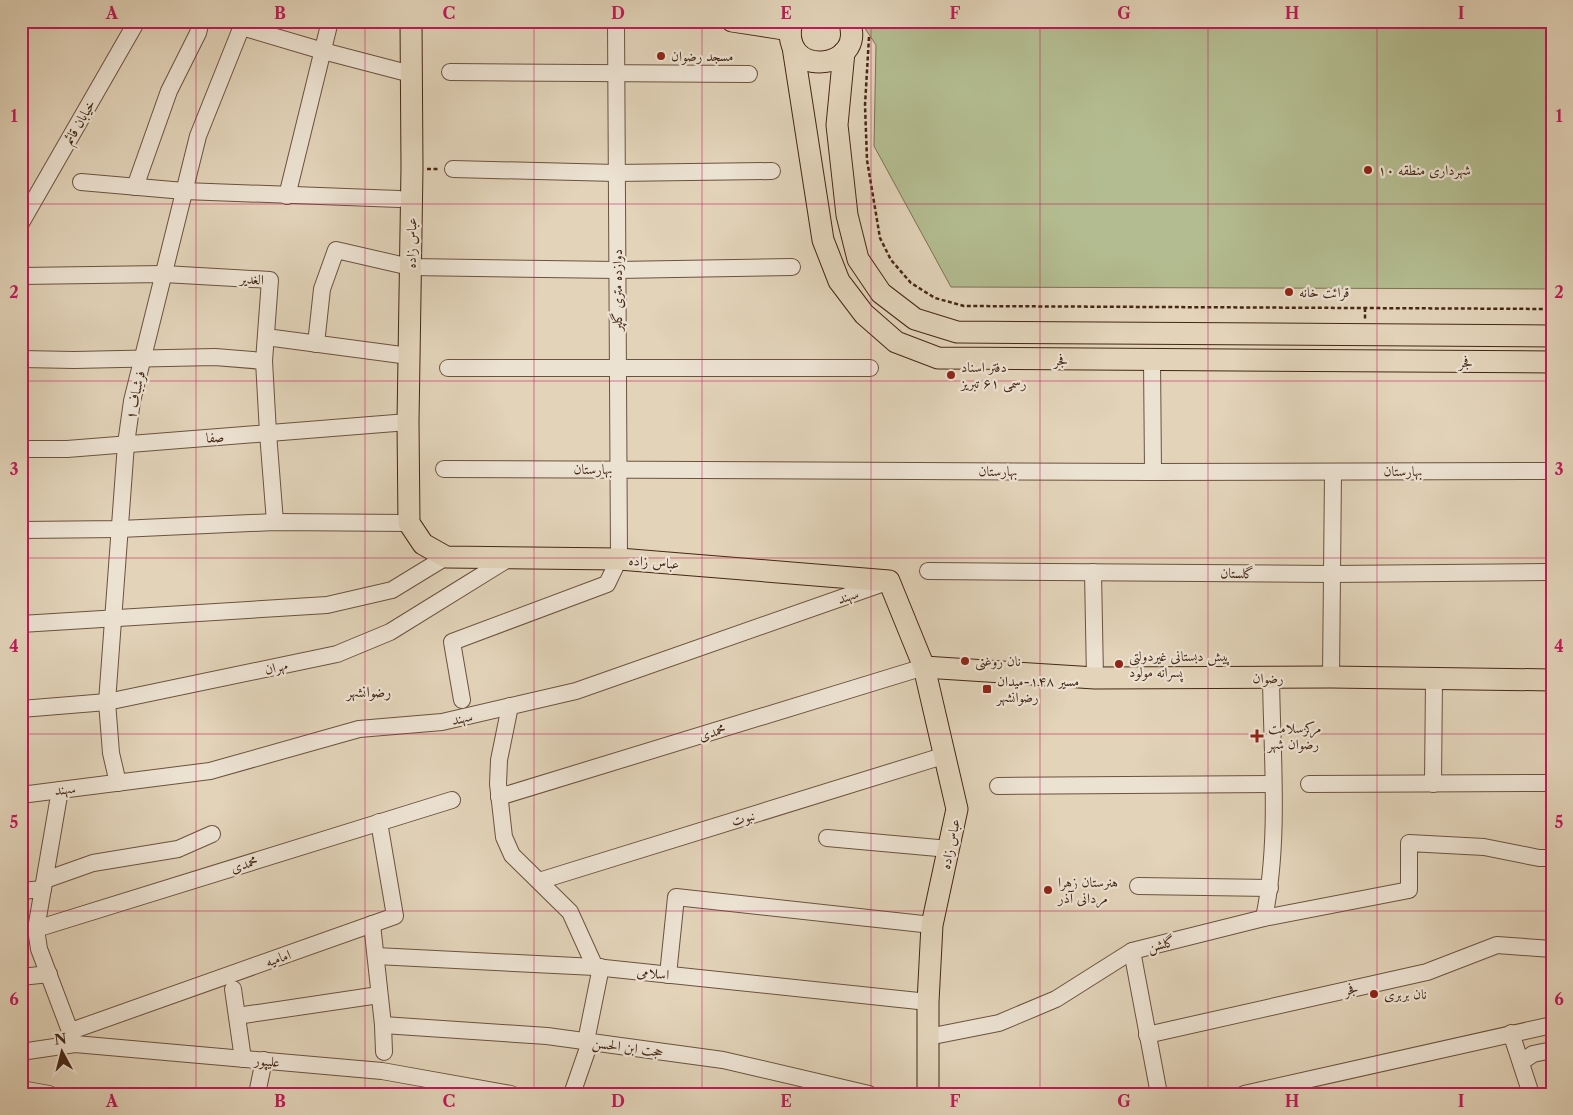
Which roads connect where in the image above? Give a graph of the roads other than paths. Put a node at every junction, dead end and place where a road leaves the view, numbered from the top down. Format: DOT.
graph roads {
  1 [pos="137,21"];
  2 [pos="201,21"];
  3 [pos="330,21"];
  4 [pos="411,21"];
  5 [pos="616,21"];
  6 [pos="732,21"];
  7 [pos="849,21"];
  8 [pos="243,24"];
  9 [pos="791,33"];
  10 [pos="323,51"];
  11 [pos="844,52"];
  12 [pos="450,72"];
  13 [pos="616,73"];
  14 [pos="411,74"];
  15 [pos="749,74"];
  16 [pos="453,169"];
  17 [pos="772,171"];
  18 [pos="616,173"];
  19 [pos="81,182"];
  20 [pos="135,187"];
  21 [pos="184,191"];
  22 [pos="287,196"];
  23 [pos="399,199"];
  24 [pos="21,223"];
  25 [pos="410,267"];
  26 [pos="792,267"];
  27 [pos="617,270"];
  28 [pos="164,274"];
  29 [pos="21,276"];
  30 [pos="1152,333"];
  31 [pos="1552,336"];
  32 [pos="266,337"];
  33 [pos="316,344"];
  34 [pos="409,356"];
  35 [pos="144,358"];
  36 [pos="21,359"];
  37 [pos="1152,360"];
  38 [pos="264,361"];
  39 [pos="1552,362"];
  40 [pos="448,368"];
  41 [pos="617,368"];
  42 [pos="870,368"];
  43 [pos="408,422"];
  44 [pos="268,433"];
  45 [pos="126,444"];
  46 [pos="21,449"];
  47 [pos="444,469"];
  48 [pos="617,469"];
  49 [pos="1552,471"];
  50 [pos="1153,472"];
  51 [pos="1333,472"];
  52 [pos="275,522"];
  53 [pos="409,523"];
  54 [pos="21,530"];
  55 [pos="120,530"];
  56 [pos="446,557"];
  57 [pos="508,559"];
  58 [pos="619,559"];
  59 [pos="928,571"];
  60 [pos="1093,572"];
  61 [pos="1547,572"];
  62 [pos="1332,574"];
  63 [pos="889,581"];
  64 [pos="113,618"];
  65 [pos="21,624"];
  66 [pos="924,667"];
  67 [pos="1096,678"];
  68 [pos="1271,678"];
  69 [pos="1331,678"];
  70 [pos="1434,678"];
  71 [pos="1552,680"];
  72 [pos="462,700"];
  73 [pos="107,702"];
  74 [pos="510,706"];
  75 [pos="21,709"];
  76 [pos="946,755"];
  77 [pos="118,783"];
  78 [pos="1552,783"];
  79 [pos="1273,784"];
  80 [pos="1308,784"];
  81 [pos="1433,784"];
  82 [pos="998,786"];
  83 [pos="60,790"];
  84 [pos="21,795"];
  85 [pos="499,797"];
  86 [pos="452,800"];
  87 [pos="378,822"];
  88 [pos="212,834"];
  89 [pos="827,838"];
  90 [pos="949,849"];
  91 [pos="1552,858"];
  92 [pos="539,881"];
  93 [pos="44,885"];
  94 [pos="1138,886"];
  95 [pos="1270,888"];
  96 [pos="21,891"];
  97 [pos="1264,918"];
  98 [pos="372,924"];
  99 [pos="932,925"];
  100 [pos="36,930"];
  101 [pos="1552,949"];
  102 [pos="1132,951"];
  103 [pos="376,956"];
  104 [pos="598,967"];
  105 [pos="49,974"];
  106 [pos="668,974"];
  107 [pos="21,977"];
  108 [pos="233,989"];
  109 [pos="379,995"];
  110 [pos="928,1002"];
  111 [pos="237,1016"];
  112 [pos="383,1024"];
  113 [pos="1552,1025"];
  114 [pos="1511,1033"];
  115 [pos="1148,1035"];
  116 [pos="928,1036"];
  117 [pos="73,1037"];
  118 [pos="588,1042"];
  119 [pos="1552,1050"];
  120 [pos="21,1052"];
  121 [pos="384,1052"];
  122 [pos="243,1059"];
  123 [pos="264,1060"];
  124 [pos="1521,1062"];
  125 [pos="21,1089"];
  126 [pos="49,1094"];
  127 [pos="257,1094"];
  128 [pos="511,1094"];
  129 [pos="572,1094"];
  130 [pos="869,1094"];
  131 [pos="928,1094"];
  132 [pos="1159,1094"];
  133 [pos="1244,1094"];
  134 [pos="1531,1094"];
  1 -- 24 [label="street, خیابان قائم"];
  2 -- 20 [label="street"];
  3 -- 10 [label="street"];
  4 -- 14 [label="main road, عباس زاده"];
  5 -- 13 [label="street, دوازده متری گلپر"];
  6 -- 9 [label="main road"];
  7 -- 11 [label="main road, فجر"];
  8 -- 10 [label="street"];
  8 -- 21 [label="street, فرشباف ۱"];
  9 -- 11 [label="main road"];
  9 -- 37 [label="main road, فجر"];
  10 -- 14 [label="street"];
  10 -- 22 [label="street"];
  11 -- 30 [label="main road, فجر"];
  12 -- 13 [label="street"];
  13 -- 15 [label="street"];
  13 -- 18 [label="street, دوازده متری گلپر"];
  14 -- 25 [label="main road, عباس زاده"];
  16 -- 18 [label="street"];
  17 -- 18 [label="street"];
  18 -- 27 [label="street, دوازده متری گلپر"];
  19 -- 20 [label="street"];
  20 -- 21 [label="street"];
  21 -- 22 [label="street"];
  21 -- 28 [label="street, فرشباف ۱"];
  22 -- 23 [label="street"];
  25 -- 27 [label="street"];
  25 -- 33 [label="street"];
  25 -- 34 [label="main road, عباس زاده"];
  26 -- 27 [label="street"];
  27 -- 41 [label="street, دوازده متری گلپر"];
  28 -- 29 [label="street, الغدیر"];
  28 -- 32 [label="street, الغدیر"];
  28 -- 35 [label="street, فرشباف ۱"];
  30 -- 31 [label="main road, فجر"];
  30 -- 37 [label="main road"];
  32 -- 33 [label="street"];
  32 -- 38 [label="street, الغدیر"];
  33 -- 34 [label="street"];
  34 -- 43 [label="main road, عباس زاده"];
  35 -- 36 [label="street"];
  35 -- 38 [label="street"];
  35 -- 45 [label="street, فرشباف ۱"];
  37 -- 39 [label="main road, فجر"];
  37 -- 50 [label="street"];
  38 -- 44 [label="street, الغدیر"];
  40 -- 41 [label="street"];
  41 -- 42 [label="street"];
  41 -- 48 [label="street, دوازده متری گلپر"];
  43 -- 44 [label="street, صفا"];
  43 -- 53 [label="main road, عباس زاده"];
  44 -- 45 [label="street, صفا"];
  44 -- 52 [label="street, الغدیر"];
  45 -- 46 [label="street, صفا"];
  45 -- 55 [label="street, فرشباف ۱"];
  47 -- 48 [label="street, بهارستان"];
  48 -- 50 [label="street, بهارستان"];
  48 -- 58 [label="street, دوازده متری گلپر"];
  49 -- 51 [label="street, بهارستان"];
  50 -- 51 [label="street, بهارستان"];
  51 -- 62 [label="street"];
  52 -- 53 [label="street"];
  52 -- 55 [label="street"];
  53 -- 56 [label="main road, عباس زاده"];
  54 -- 55 [label="street"];
  55 -- 64 [label="street, فرشباف ۱"];
  56 -- 57 [label="main road, عباس زاده"];
  56 -- 64 [label="street"];
  57 -- 58 [label="main road, عباس زاده"];
  57 -- 73 [label="street, مهران"];
  58 -- 63 [label="main road, عباس زاده"];
  58 -- 72 [label="street"];
  59 -- 60 [label="street, گلستان"];
  60 -- 62 [label="street, گلستان"];
  60 -- 67 [label="street"];
  61 -- 62 [label="street, گلستان"];
  62 -- 69 [label="street"];
  63 -- 66 [label="main road, عباس زاده"];
  63 -- 74 [label="street, سهند"];
  64 -- 65 [label="street"];
  64 -- 73 [label="street, فرشباف ۱"];
  66 -- 67 [label="main road, رضوان"];
  66 -- 76 [label="main road, عباس زاده"];
  66 -- 85 [label="street, محمدی"];
  67 -- 68 [label="main road, رضوان"];
  68 -- 69 [label="main road, رضوان"];
  68 -- 79 [label="street"];
  69 -- 70 [label="main road, رضوان"];
  70 -- 71 [label="main road, رضوان"];
  70 -- 81 [label="street"];
  73 -- 75 [label="street, مهران"];
  73 -- 77 [label="street, فرشباف ۱"];
  74 -- 77 [label="street, سهند"];
  74 -- 85 [label="street"];
  76 -- 90 [label="main road, عباس زاده"];
  76 -- 92 [label="street, نبوت"];
  77 -- 83 [label="street, سهند"];
  78 -- 81 [label="street"];
  79 -- 82 [label="street"];
  79 -- 95 [label="street"];
  80 -- 81 [label="street"];
  83 -- 84 [label="street, سهند"];
  83 -- 93 [label="street"];
  85 -- 92 [label="street"];
  86 -- 87 [label="street, محمدی"];
  87 -- 98 [label="street, امامیه"];
  87 -- 100 [label="street, محمدی"];
  88 -- 93 [label="street"];
  89 -- 90 [label="street"];
  90 -- 99 [label="main road, عباس زاده"];
  91 -- 97 [label="street, گلشن"];
  92 -- 104 [label="street"];
  93 -- 96 [label="street"];
  93 -- 100 [label="street"];
  94 -- 95 [label="street"];
  95 -- 97 [label="street"];
  97 -- 102 [label="street, گلشن"];
  98 -- 103 [label="street"];
  98 -- 117 [label="street, امامیه"];
  99 -- 106 [label="street"];
  99 -- 110 [label="main road, عباس زاده"];
  100 -- 105 [label="street"];
  101 -- 115 [label="street, فجر"];
  102 -- 115 [label="street"];
  102 -- 116 [label="street, گلشن"];
  103 -- 104 [label="street, اسلامی"];
  103 -- 109 [label="street"];
  104 -- 106 [label="street, اسلامی"];
  104 -- 118 [label="street"];
  105 -- 107 [label="street"];
  105 -- 117 [label="street"];
  106 -- 110 [label="street, اسلامی"];
  108 -- 111 [label="street"];
  109 -- 111 [label="street"];
  109 -- 112 [label="street"];
  110 -- 116 [label="main road, عباس زاده"];
  111 -- 122 [label="street"];
  112 -- 118 [label="street, حجت ابن الحسن"];
  112 -- 121 [label="street"];
  113 -- 114 [label="street"];
  114 -- 124 [label="street"];
  114 -- 133 [label="street"];
  115 -- 132 [label="street"];
  116 -- 131 [label="main road, عباس زاده"];
  117 -- 120 [label="street, علیپور"];
  117 -- 122 [label="street, علیپور"];
  118 -- 129 [label="street"];
  118 -- 130 [label="street, حجت ابن الحسن"];
  119 -- 124 [label="street"];
  122 -- 123 [label="street, علیپور"];
  123 -- 127 [label="street"];
  123 -- 128 [label="street, علیپور"];
  124 -- 134 [label="street"];
  125 -- 126 [label="street"];
}
